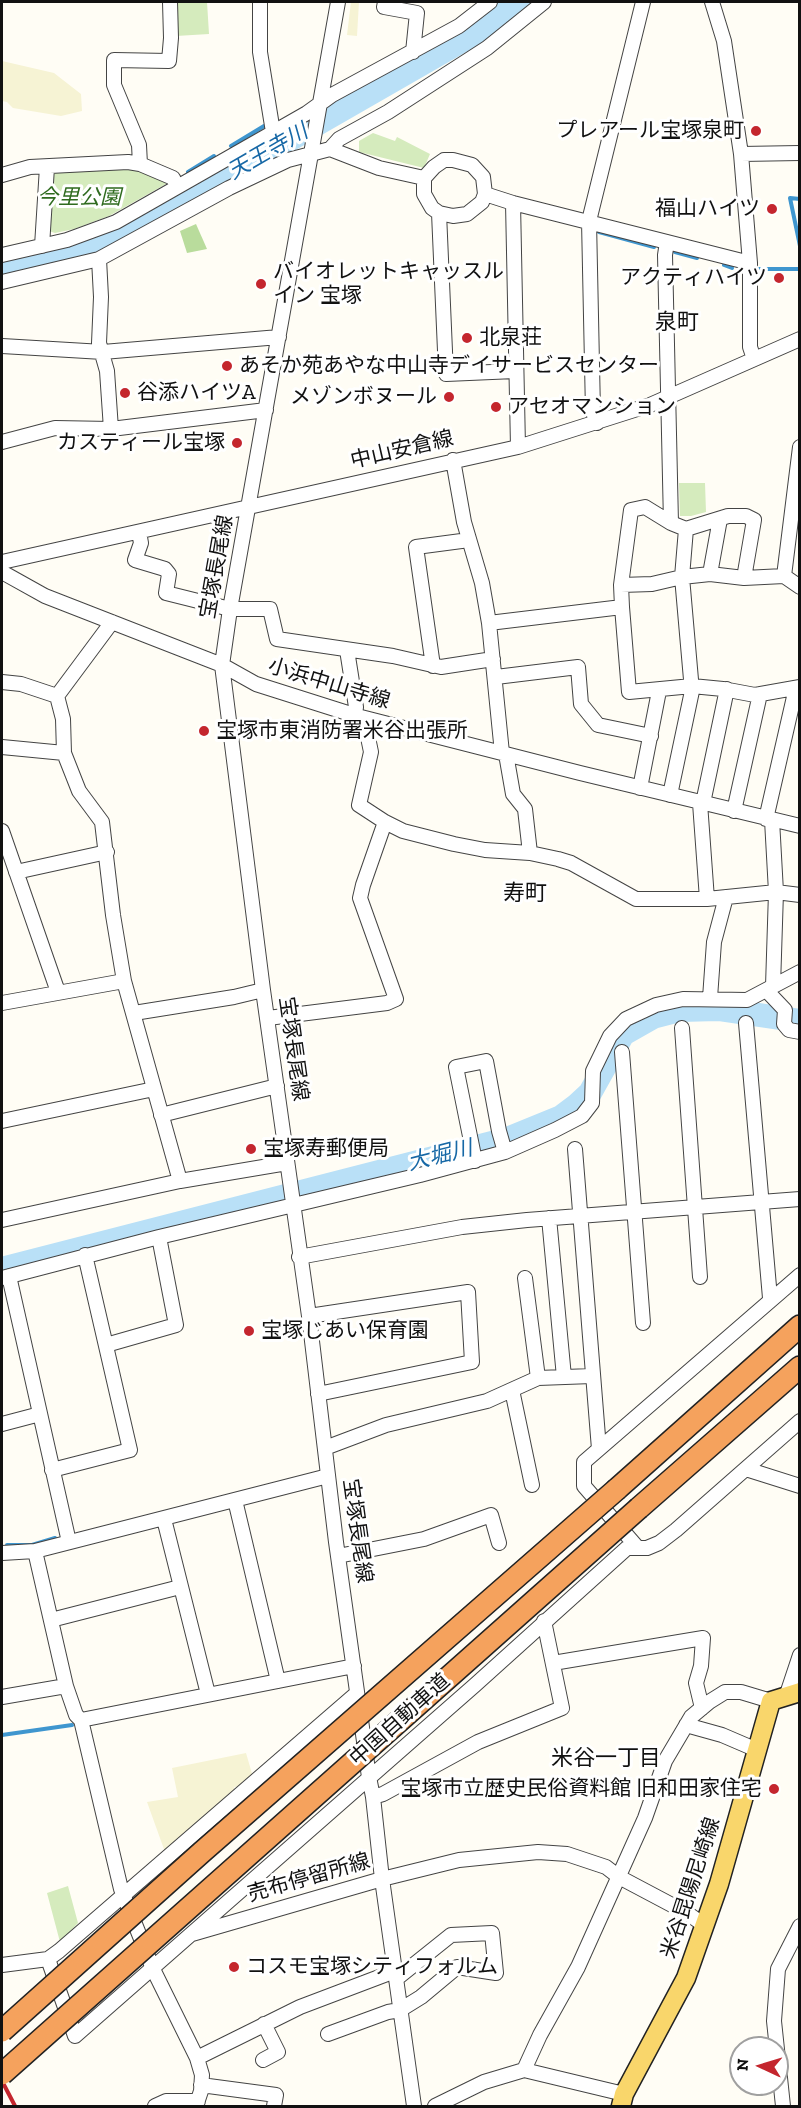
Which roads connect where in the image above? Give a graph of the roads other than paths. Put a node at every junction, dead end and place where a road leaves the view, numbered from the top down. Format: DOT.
graph roads {
  1 [pos="170,2"];
  2 [pos="260,2"];
  3 [pos="338,2"];
  4 [pos="385,2"];
  5 [pos="490,2"];
  6 [pos="544,2"];
  7 [pos="643,2"];
  8 [pos="712,2"];
  9 [pos="413,52"];
  10 [pos="321,106"];
  11 [pos="273,132"];
  12 [pos="313,148"];
  13 [pos="330,149"];
  14 [pos="800,153"];
  15 [pos="741,154"];
  16 [pos="140,164"];
  17 [pos="47,167"];
  18 [pos="2,175"];
  19 [pos="424,178"];
  20 [pos="177,187"];
  21 [pos="485,194"];
  22 [pos="513,203"];
  23 [pos="439,213"];
  24 [pos="589,221"];
  25 [pos="667,242"];
  26 [pos="39,249"];
  27 [pos="2,255"];
  28 [pos="99,259"];
  29 [pos="750,263"];
  30 [pos="44,271"];
  31 [pos="2,282"];
  32 [pos="279,337"];
  33 [pos="800,339"];
  34 [pos="2,346"];
  35 [pos="103,352"];
  36 [pos="754,359"];
  37 [pos="515,371"];
  38 [pos="669,397"];
  39 [pos="266,410"];
  40 [pos="597,423"];
  41 [pos="111,429"];
  42 [pos="2,442"];
  43 [pos="518,447"];
  44 [pos="800,447"];
  45 [pos="453,460"];
  46 [pos="249,506"];
  47 [pos="720,519"];
  48 [pos="671,523"];
  49 [pos="686,529"];
  50 [pos="139,532"];
  51 [pos="469,540"];
  52 [pos="2,562"];
  53 [pos="2,572"];
  54 [pos="710,574"];
  55 [pos="784,576"];
  56 [pos="682,577"];
  57 [pos="744,578"];
  58 [pos="621,585"];
  59 [pos="800,587"];
  60 [pos="622,607"];
  61 [pos="230,609"];
  62 [pos="112,622"];
  63 [pos="489,623"];
  64 [pos="347,650"];
  65 [pos="493,659"];
  66 [pos="222,665"];
  67 [pos="433,666"];
  68 [pos="496,677"];
  69 [pos="2,682"];
  70 [pos="692,686"];
  71 [pos="798,688"];
  72 [pos="727,689"];
  73 [pos="659,691"];
  74 [pos="760,694"];
  75 [pos="57,696"];
  76 [pos="359,716"];
  77 [pos="651,736"];
  78 [pos="2,747"];
  79 [pos="64,753"];
  80 [pos="504,754"];
  81 [pos="640,788"];
  82 [pos="670,795"];
  83 [pos="701,803"];
  84 [pos="734,811"];
  85 [pos="769,820"];
  86 [pos="385,822"];
  87 [pos="800,826"];
  88 [pos="2,831"];
  89 [pos="107,852"];
  90 [pos="530,853"];
  91 [pos="16,872"];
  92 [pos="776,892"];
  93 [pos="800,895"];
  94 [pos="726,897"];
  95 [pos="707,899"];
  96 [pos="800,972"];
  97 [pos="124,981"];
  98 [pos="770,988"];
  99 [pos="263,990"];
  100 [pos="58,992"];
  101 [pos="710,998"];
  102 [pos="2,1003"];
  103 [pos="134,1013"];
  104 [pos="268,1018"];
  105 [pos="746,1023"];
  106 [pos="682,1028"];
  107 [pos="800,1032"];
  108 [pos="622,1052"];
  109 [pos="277,1086"];
  110 [pos="154,1089"];
  111 [pos="161,1115"];
  112 [pos="2,1121"];
  113 [pos="503,1144"];
  114 [pos="575,1149"];
  115 [pos="473,1153"];
  116 [pos="287,1163"];
  117 [pos="180,1181"];
  118 [pos="291,1198"];
  119 [pos="800,1200"];
  120 [pos="762,1203"];
  121 [pos="696,1208"];
  122 [pos="636,1212"];
  123 [pos="579,1216"];
  124 [pos="549,1218"];
  125 [pos="2,1220"];
  126 [pos="159,1237"];
  127 [pos="85,1255"];
  128 [pos="299,1257"];
  129 [pos="800,1275"];
  130 [pos="5,1277"];
  131 [pos="700,1277"];
  132 [pos="525,1278"];
  133 [pos="770,1298"];
  134 [pos="309,1316"];
  135 [pos="643,1323"];
  136 [pos="800,1326"];
  137 [pos="106,1345"];
  138 [pos="800,1367"];
  139 [pos="592,1376"];
  140 [pos="564,1377"];
  141 [pos="538,1378"];
  142 [pos="512,1390"];
  143 [pos="318,1394"];
  144 [pos="40,1414"];
  145 [pos="800,1421"];
  146 [pos="2,1424"];
  147 [pos="325,1448"];
  148 [pos="598,1449"];
  149 [pos="746,1469"];
  150 [pos="52,1470"];
  151 [pos="328,1476"];
  152 [pos="532,1485"];
  153 [pos="800,1486"];
  154 [pos="235,1500"];
  155 [pos="164,1519"];
  156 [pos="69,1542"];
  157 [pos="499,1543"];
  158 [pos="637,1547"];
  159 [pos="35,1551"];
  160 [pos="2,1553"];
  161 [pos="338,1556"];
  162 [pos="180,1587"];
  163 [pos="51,1620"];
  164 [pos="544,1621"];
  165 [pos="800,1655"];
  166 [pos="553,1663"];
  167 [pos="354,1666"];
  168 [pos="279,1681"];
  169 [pos="66,1686"];
  170 [pos="357,1693"];
  171 [pos="208,1694"];
  172 [pos="2,1697"];
  173 [pos="785,1697"];
  174 [pos="702,1708"];
  175 [pos="81,1720"];
  176 [pos="686,1725"];
  177 [pos="757,1750"];
  178 [pos="369,1777"];
  179 [pos="373,1797"];
  180 [pos="619,1876"];
  181 [pos="382,1879"];
  182 [pos="124,1896"];
  183 [pos="704,1924"];
  184 [pos="800,1926"];
  185 [pos="190,1934"];
  186 [pos="48,1959"];
  187 [pos="2,1965"];
  188 [pos="153,1969"];
  189 [pos="395,1975"];
  190 [pos="400,2010"];
  191 [pos="264,2024"];
  192 [pos="2,2031"];
  193 [pos="328,2034"];
  194 [pos="197,2058"];
  195 [pos="264,2060"];
  196 [pos="524,2070"];
  197 [pos="2,2074"];
  198 [pos="201,2085"];
  199 [pos="622,2100"];
  200 [pos="197,2104"];
  201 [pos="155,2106"];
  202 [pos="274,2106"];
  203 [pos="414,2106"];
  204 [pos="435,2106"];
  205 [pos="783,2106"];
  1 -- 16 [label="street"];
  2 -- 11 [label="street"];
  3 -- 10 [label="street, 宝塚長尾線"];
  4 -- 9 [label="street"];
  5 -- 9 [label="street"];
  6 -- 13 [label="street"];
  7 -- 24 [label="street"];
  8 -- 15 [label="street"];
  9 -- 10 [label="street"];
  10 -- 11 [label="street"];
  10 -- 12 [label="street, 宝塚長尾線"];
  11 -- 20 [label="street"];
  12 -- 13 [label="street"];
  12 -- 28 [label="street"];
  12 -- 32 [label="street, 宝塚長尾線"];
  13 -- 19 [label="street"];
  14 -- 15 [label="street"];
  15 -- 29 [label="street"];
  16 -- 17 [label="street"];
  16 -- 20 [label="street"];
  17 -- 18 [label="street"];
  17 -- 26 [label="street"];
  19 -- 21 [label="street"];
  19 -- 23 [label="street"];
  20 -- 26 [label="street"];
  21 -- 22 [label="street"];
  21 -- 23 [label="street"];
  22 -- 24 [label="street"];
  22 -- 37 [label="street"];
  23 -- 37 [label="street"];
  24 -- 25 [label="street"];
  24 -- 40 [label="street"];
  25 -- 29 [label="street"];
  25 -- 38 [label="street"];
  26 -- 27 [label="street"];
  26 -- 30 [label="street"];
  28 -- 30 [label="street"];
  28 -- 35 [label="street"];
  29 -- 36 [label="street"];
  30 -- 31 [label="street"];
  32 -- 35 [label="street"];
  32 -- 39 [label="street, 宝塚長尾線"];
  33 -- 36 [label="street, 中山安倉線"];
  34 -- 35 [label="street"];
  35 -- 41 [label="street"];
  36 -- 38 [label="street, 中山安倉線"];
  37 -- 43 [label="street"];
  38 -- 40 [label="street, 中山安倉線"];
  38 -- 48 [label="street"];
  39 -- 41 [label="street"];
  39 -- 46 [label="street, 宝塚長尾線"];
  40 -- 43 [label="street, 中山安倉線"];
  41 -- 42 [label="street"];
  43 -- 45 [label="street, 中山安倉線"];
  44 -- 55 [label="street"];
  45 -- 46 [label="street, 中山安倉線"];
  45 -- 51 [label="street"];
  46 -- 50 [label="street, 中山安倉線"];
  46 -- 61 [label="street, 宝塚長尾線"];
  47 -- 49 [label="street"];
  47 -- 54 [label="street"];
  47 -- 57 [label="street"];
  48 -- 49 [label="street"];
  48 -- 58 [label="street"];
  49 -- 56 [label="street"];
  50 -- 52 [label="street, 中山安倉線"];
  50 -- 61 [label="street"];
  51 -- 63 [label="street"];
  51 -- 67 [label="street"];
  53 -- 62 [label="street, 小浜中山寺線"];
  54 -- 56 [label="street"];
  54 -- 57 [label="street"];
  55 -- 57 [label="street"];
  55 -- 59 [label="street"];
  56 -- 58 [label="street"];
  56 -- 70 [label="street"];
  58 -- 60 [label="street"];
  60 -- 63 [label="street"];
  60 -- 73 [label="street"];
  61 -- 64 [label="street"];
  61 -- 66 [label="street, 宝塚長尾線"];
  62 -- 66 [label="street, 小浜中山寺線"];
  62 -- 75 [label="street"];
  63 -- 65 [label="street"];
  64 -- 67 [label="street"];
  64 -- 76 [label="street"];
  65 -- 67 [label="street"];
  65 -- 68 [label="street"];
  66 -- 76 [label="street, 小浜中山寺線"];
  66 -- 99 [label="street, 宝塚長尾線"];
  68 -- 77 [label="street"];
  68 -- 80 [label="street"];
  69 -- 75 [label="street"];
  70 -- 72 [label="street"];
  70 -- 73 [label="street"];
  70 -- 82 [label="street"];
  71 -- 74 [label="street"];
  71 -- 85 [label="street"];
  72 -- 74 [label="street"];
  72 -- 83 [label="street"];
  73 -- 77 [label="street"];
  74 -- 84 [label="street"];
  75 -- 79 [label="street"];
  76 -- 80 [label="street, 小浜中山寺線"];
  76 -- 86 [label="street"];
  77 -- 81 [label="street"];
  78 -- 79 [label="street"];
  79 -- 89 [label="street"];
  80 -- 81 [label="street, 小浜中山寺線"];
  80 -- 90 [label="street"];
  81 -- 82 [label="street, 小浜中山寺線"];
  82 -- 83 [label="street, 小浜中山寺線"];
  83 -- 84 [label="street, 小浜中山寺線"];
  83 -- 95 [label="street"];
  84 -- 85 [label="street, 小浜中山寺線"];
  85 -- 87 [label="street, 小浜中山寺線"];
  85 -- 92 [label="street"];
  86 -- 90 [label="street"];
  86 -- 104 [label="street"];
  88 -- 91 [label="street"];
  89 -- 91 [label="street"];
  89 -- 97 [label="street"];
  90 -- 95 [label="street"];
  91 -- 100 [label="street"];
  92 -- 93 [label="street"];
  92 -- 94 [label="street"];
  92 -- 98 [label="street"];
  94 -- 95 [label="street"];
  94 -- 101 [label="street"];
  96 -- 98 [label="street"];
  97 -- 100 [label="street"];
  97 -- 103 [label="street"];
  98 -- 101 [label="street"];
  98 -- 107 [label="street"];
  99 -- 103 [label="street"];
  99 -- 104 [label="street, 宝塚長尾線"];
  100 -- 102 [label="street"];
  101 -- 113 [label="street"];
  103 -- 110 [label="street"];
  104 -- 109 [label="street, 宝塚長尾線"];
  105 -- 120 [label="street"];
  106 -- 121 [label="street"];
  108 -- 122 [label="street"];
  109 -- 111 [label="street"];
  109 -- 116 [label="street, 宝塚長尾線"];
  110 -- 111 [label="street"];
  110 -- 112 [label="street"];
  111 -- 117 [label="street"];
  113 -- 115 [label="street"];
  113 -- 115 [label="street"];
  114 -- 123 [label="street"];
  115 -- 118 [label="street"];
  116 -- 117 [label="street"];
  116 -- 118 [label="street, 宝塚長尾線"];
  117 -- 125 [label="street"];
  118 -- 126 [label="street"];
  118 -- 128 [label="street, 宝塚長尾線"];
  119 -- 120 [label="street"];
  120 -- 121 [label="street"];
  120 -- 133 [label="street"];
  121 -- 122 [label="street"];
  121 -- 131 [label="street"];
  122 -- 123 [label="street"];
  122 -- 135 [label="street"];
  123 -- 124 [label="street"];
  123 -- 139 [label="street"];
  124 -- 128 [label="street"];
  124 -- 140 [label="street"];
  126 -- 127 [label="street"];
  126 -- 137 [label="street"];
  127 -- 130 [label="street"];
  127 -- 137 [label="street"];
  128 -- 134 [label="street, 宝塚長尾線"];
  129 -- 133 [label="street"];
  130 -- 144 [label="street"];
  132 -- 141 [label="street"];
  133 -- 148 [label="street"];
  134 -- 143 [label="street, 宝塚長尾線"];
  134 -- 143 [label="street"];
  136 -- 192 [label="highway, 中国自動車道, bridge"];
  137 -- 150 [label="street"];
  138 -- 197 [label="highway, 中国自動車道, bridge"];
  139 -- 140 [label="street"];
  139 -- 148 [label="street"];
  140 -- 141 [label="street"];
  141 -- 142 [label="street"];
  142 -- 147 [label="street"];
  142 -- 152 [label="street"];
  143 -- 147 [label="street, 宝塚長尾線"];
  144 -- 146 [label="street"];
  144 -- 150 [label="street"];
  145 -- 149 [label="street"];
  147 -- 151 [label="street, 宝塚長尾線"];
  148 -- 158 [label="street"];
  149 -- 153 [label="street"];
  149 -- 158 [label="street"];
  150 -- 156 [label="street"];
  151 -- 154 [label="street"];
  151 -- 161 [label="street, 宝塚長尾線"];
  154 -- 155 [label="street"];
  154 -- 168 [label="street"];
  155 -- 156 [label="street"];
  155 -- 162 [label="street"];
  156 -- 159 [label="street"];
  157 -- 161 [label="street"];
  158 -- 164 [label="street"];
  159 -- 160 [label="street"];
  159 -- 163 [label="street"];
  161 -- 167 [label="street, 宝塚長尾線"];
  162 -- 163 [label="street"];
  162 -- 171 [label="street"];
  163 -- 169 [label="street"];
  164 -- 166 [label="street"];
  164 -- 178 [label="street"];
  165 -- 173 [label="street"];
  166 -- 174 [label="street"];
  166 -- 179 [label="street"];
  167 -- 168 [label="street"];
  167 -- 170 [label="street, 宝塚長尾線"];
  168 -- 171 [label="street"];
  169 -- 172 [label="street"];
  169 -- 175 [label="street"];
  170 -- 178 [label="street, 宝塚長尾線"];
  170 -- 182 [label="street"];
  171 -- 175 [label="street"];
  173 -- 174 [label="street"];
  173 -- 177 [label="main road, 米谷昆陽尼崎線"];
  174 -- 176 [label="street"];
  175 -- 182 [label="street"];
  176 -- 177 [label="street"];
  176 -- 180 [label="street"];
  177 -- 183 [label="main road, 米谷昆陽尼崎線"];
  178 -- 179 [label="street, 宝塚長尾線"];
  178 -- 185 [label="street"];
  179 -- 181 [label="street, 宝塚長尾線"];
  180 -- 181 [label="street, 売布停留所線"];
  180 -- 183 [label="street, 売布停留所線"];
  180 -- 196 [label="street"];
  181 -- 185 [label="street, 売布停留所線"];
  181 -- 189 [label="street, 宝塚長尾線"];
  182 -- 186 [label="street"];
  182 -- 188 [label="street"];
  183 -- 199 [label="main road, 米谷昆陽尼崎線"];
  184 -- 205 [label="street"];
  185 -- 188 [label="street, 売布停留所線"];
  186 -- 187 [label="street"];
  186 -- 188 [label="street, 売布停留所線"];
  188 -- 194 [label="street"];
  189 -- 190 [label="street, 宝塚長尾線"];
  189 -- 190 [label="street"];
  189 -- 191 [label="street"];
  190 -- 193 [label="street"];
  190 -- 203 [label="street, 宝塚長尾線"];
  191 -- 194 [label="street"];
  191 -- 195 [label="street"];
  194 -- 198 [label="street"];
  196 -- 199 [label="street"];
  196 -- 204 [label="street"];
  198 -- 200 [label="street"];
  198 -- 202 [label="street"];
  200 -- 201 [label="street"];
}
